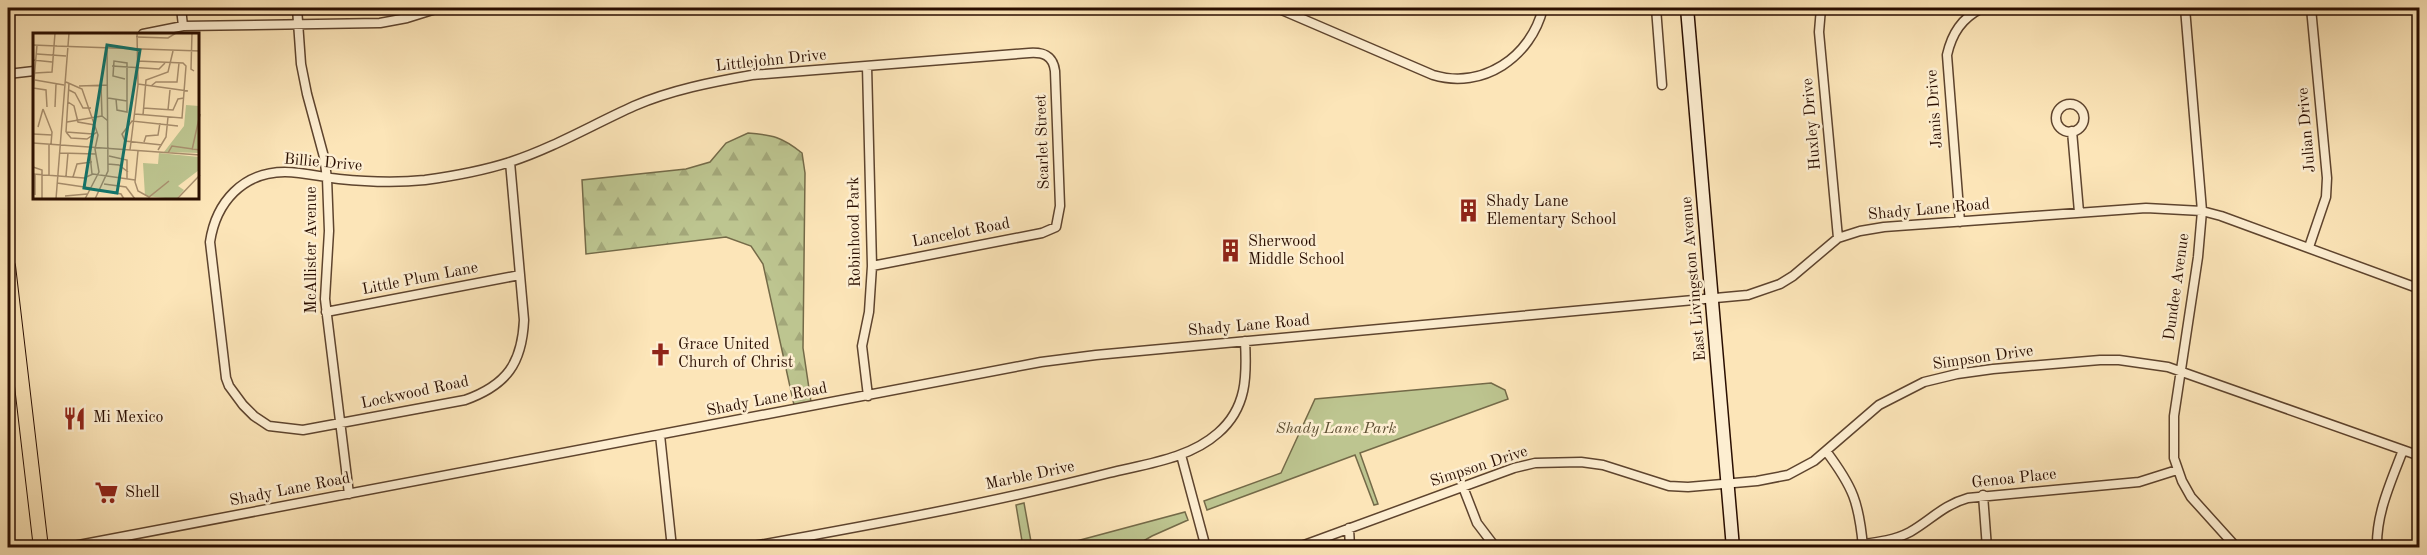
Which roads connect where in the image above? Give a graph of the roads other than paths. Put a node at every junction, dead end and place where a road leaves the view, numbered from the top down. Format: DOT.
graph roads {
  1 [pos="181,8"];
  2 [pos="297,8"];
  3 [pos="439,8"];
  4 [pos="1277,8"];
  5 [pos="1543,8"];
  6 [pos="1656,8"];
  7 [pos="1687,8"];
  8 [pos="1821,8"];
  9 [pos="1982,8"];
  10 [pos="2185,8"];
  11 [pos="2311,8"];
  12 [pos="299,23"];
  13 [pos="183,26"];
  14 [pos="149,33"];
  15 [pos="1050,57"];
  16 [pos="867,66"];
  17 [pos="33,71"];
  18 [pos="8,74"];
  19 [pos="1662,85"];
  20 [pos="2072,131"];
  21 [pos="510,162"];
  22 [pos="327,178"];
  23 [pos="2202,211"];
  24 [pos="2079,212"];
  25 [pos="1960,222"];
  26 [pos="1056,227"];
  27 [pos="1838,238"];
  28 [pos="2309,247"];
  29 [pos="8,266"];
  30 [pos="872,266"];
  31 [pos="520,275"];
  32 [pos="2420,289"];
  33 [pos="1712,299"];
  34 [pos="326,312"];
  35 [pos="1245,341"];
  36 [pos="2181,371"];
  37 [pos="868,396"];
  38 [pos="254,416"];
  39 [pos="340,424"];
  40 [pos="660,435"];
  41 [pos="2403,450"];
  42 [pos="1826,451"];
  43 [pos="1181,455"];
  44 [pos="2420,456"];
  45 [pos="2177,470"];
  46 [pos="1728,483"];
  47 [pos="1463,487"];
  48 [pos="349,494"];
  49 [pos="1983,495"];
  50 [pos="1349,528"];
  51 [pos="789,543"];
  52 [pos="1863,546"];
  53 [pos="41,548"];
  54 [pos="63,548"];
  55 [pos="672,548"];
  56 [pos="743,548"];
  57 [pos="1206,548"];
  58 [pos="1296,548"];
  59 [pos="1350,548"];
  60 [pos="1496,548"];
  61 [pos="1733,548"];
  62 [pos="1987,548"];
  63 [pos="2237,548"];
  64 [pos="2378,548"];
  1 -- 13 [label="street"];
  2 -- 12 [label="street, McAllister Avenue"];
  3 -- 12 [label="street"];
  4 -- 5 [label="street"];
  6 -- 19 [label="street"];
  7 -- 33 [label="main road, East Livingston Avenue"];
  8 -- 27 [label="street, Huxley Drive"];
  9 -- 25 [label="street, Janis Drive"];
  10 -- 23 [label="street, Dundee Avenue"];
  11 -- 28 [label="street, Julian Drive"];
  12 -- 13 [label="street"];
  12 -- 22 [label="street, McAllister Avenue"];
  13 -- 14 [label="street"];
  15 -- 16 [label="street, Littlejohn Drive"];
  15 -- 26 [label="street, Scarlet Street"];
  16 -- 21 [label="street, Littlejohn Drive"];
  16 -- 30 [label="street, Robinhood Park"];
  17 -- 18 [label="street"];
  20 -- 24 [label="street"];
  21 -- 22 [label="street, Billie Drive"];
  21 -- 31 [label="street, Lockwood Road"];
  22 -- 34 [label="street, McAllister Avenue"];
  22 -- 38 [label="street, Billie Drive"];
  23 -- 24 [label="street, Shady Lane Road"];
  23 -- 28 [label="street, Shady Lane Road"];
  23 -- 36 [label="street, Dundee Avenue"];
  24 -- 25 [label="street, Shady Lane Road"];
  25 -- 27 [label="street, Shady Lane Road"];
  26 -- 30 [label="street, Lancelot Road"];
  27 -- 33 [label="street, Shady Lane Road"];
  28 -- 32 [label="street, Shady Lane Road"];
  29 -- 53 [label="main road"];
  30 -- 37 [label="street, Robinhood Park"];
  31 -- 34 [label="street, Little Plum Lane"];
  31 -- 39 [label="street, Lockwood Road"];
  33 -- 35 [label="street, Shady Lane Road"];
  33 -- 46 [label="main road, East Livingston Avenue"];
  34 -- 39 [label="street, McAllister Avenue"];
  35 -- 37 [label="street, Shady Lane Road"];
  35 -- 43 [label="street, Marble Drive"];
  36 -- 41 [label="street, Simpson Drive"];
  36 -- 42 [label="street, Simpson Drive"];
  36 -- 45 [label="street, Dundee Avenue"];
  37 -- 40 [label="street, Shady Lane Road"];
  38 -- 39 [label="street, Lockwood Road"];
  39 -- 48 [label="street, McAllister Avenue"];
  40 -- 48 [label="street, Shady Lane Road"];
  40 -- 55 [label="street"];
  41 -- 44 [label="street, Simpson Drive"];
  41 -- 64 [label="street"];
  42 -- 46 [label="street, Simpson Drive"];
  42 -- 52 [label="street"];
  43 -- 51 [label="street, Marble Drive"];
  43 -- 57 [label="street"];
  45 -- 49 [label="street, Genoa Place"];
  45 -- 63 [label="street, Dundee Avenue"];
  46 -- 47 [label="street, Simpson Drive"];
  46 -- 61 [label="main road, East Livingston Avenue"];
  47 -- 50 [label="street, Simpson Drive"];
  47 -- 60 [label="street"];
  48 -- 54 [label="street, Shady Lane Road"];
  49 -- 52 [label="street, Genoa Place"];
  49 -- 62 [label="street"];
  50 -- 58 [label="street, Simpson Drive"];
  50 -- 59 [label="street"];
  51 -- 56 [label="street, Marble Drive"];
}
